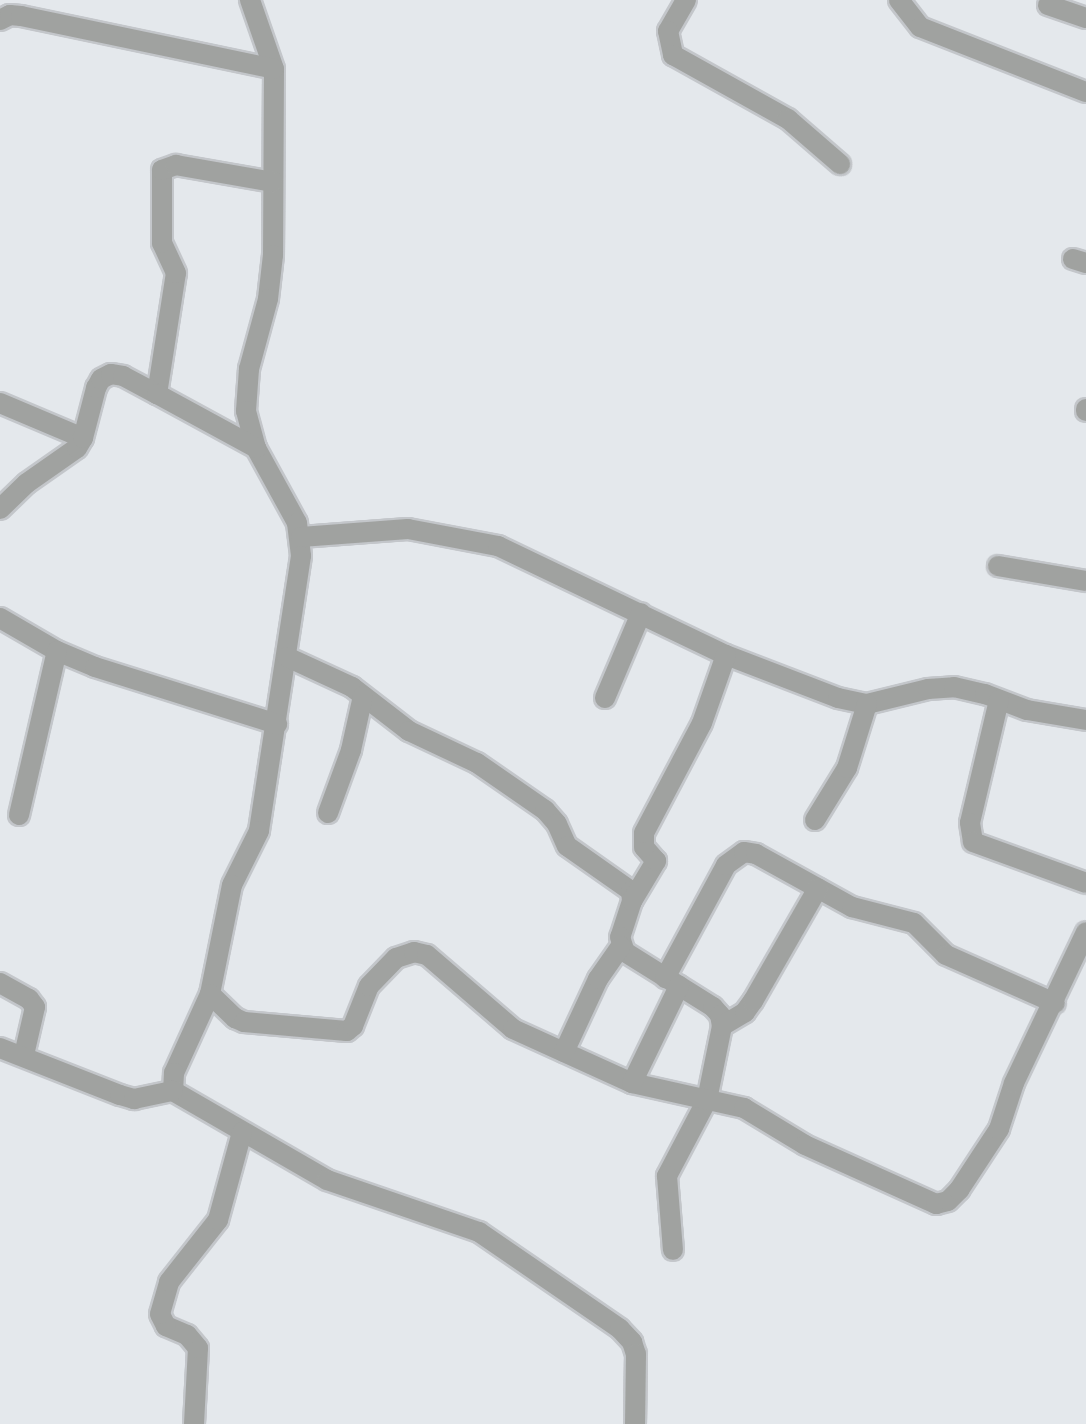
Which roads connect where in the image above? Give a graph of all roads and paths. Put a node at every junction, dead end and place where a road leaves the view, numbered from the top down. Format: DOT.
graph roads {
  1 [pos="250,0"];
  2 [pos="686,0"];
  3 [pos="899,0"];
  4 [pos="1048,5"];
  5 [pos="3,15"];
  6 [pos="1086,18"];
  7 [pos="274,69"];
  8 [pos="1086,92"];
  9 [pos="840,164"];
  10 [pos="273,182"];
  11 [pos="157,394"];
  12 [pos="0,403"];
  13 [pos="83,438"];
  14 [pos="256,448"];
  15 [pos="0,509"];
  16 [pos="301,537"];
  17 [pos="998,566"];
  18 [pos="1086,581"];
  19 [pos="641,613"];
  20 [pos="0,618"];
  21 [pos="57,651"];
  22 [pos="726,655"];
  23 [pos="287,657"];
  24 [pos="363,696"];
  25 [pos="605,698"];
  26 [pos="999,700"];
  27 [pos="867,704"];
  28 [pos="1086,720"];
  29 [pos="277,724"];
  30 [pos="328,813"];
  31 [pos="19,815"];
  32 [pos="815,820"];
  33 [pos="1086,883"];
  34 [pos="818,888"];
  35 [pos="632,901"];
  36 [pos="1086,932"];
  37 [pos="621,946"];
  38 [pos="672,982"];
  39 [pos="0,983"];
  40 [pos="210,994"];
  41 [pos="1055,1003"];
  42 [pos="722,1026"];
  43 [pos="0,1048"];
  44 [pos="564,1052"];
  45 [pos="24,1055"];
  46 [pos="632,1083"];
  47 [pos="173,1091"];
  48 [pos="707,1100"];
  49 [pos="242,1132"];
  50 [pos="673,1250"];
  51 [pos="194,1424"];
  52 [pos="635,1424"];
  1 -- 7 [label="street"];
  2 -- 9 [label="street"];
  3 -- 8 [label="street"];
  4 -- 6 [label="street"];
  5 -- 7 [label="street"];
  7 -- 10 [label="street"];
  10 -- 11 [label="street"];
  10 -- 14 [label="street"];
  11 -- 13 [label="street"];
  11 -- 14 [label="street"];
  12 -- 13 [label="street"];
  13 -- 15 [label="street"];
  14 -- 16 [label="street"];
  16 -- 19 [label="street"];
  16 -- 23 [label="street"];
  17 -- 18 [label="street"];
  19 -- 22 [label="street"];
  19 -- 25 [label="street"];
  20 -- 21 [label="street"];
  21 -- 29 [label="street"];
  21 -- 31 [label="street"];
  22 -- 27 [label="street"];
  22 -- 35 [label="street"];
  23 -- 24 [label="street"];
  23 -- 29 [label="street"];
  24 -- 30 [label="street"];
  24 -- 35 [label="street"];
  26 -- 27 [label="street"];
  26 -- 28 [label="street"];
  26 -- 33 [label="street"];
  27 -- 32 [label="street"];
  29 -- 40 [label="street"];
  34 -- 38 [label="street"];
  34 -- 41 [label="street"];
  34 -- 42 [label="street"];
  35 -- 37 [label="street"];
  36 -- 41 [label="street"];
  37 -- 38 [label="street"];
  37 -- 44 [label="street"];
  38 -- 42 [label="street"];
  38 -- 46 [label="street"];
  39 -- 45 [label="street"];
  40 -- 44 [label="street"];
  40 -- 47 [label="street"];
  41 -- 48 [label="street"];
  42 -- 48 [label="street"];
  43 -- 45 [label="street"];
  44 -- 46 [label="street"];
  45 -- 47 [label="street"];
  46 -- 48 [label="street"];
  47 -- 49 [label="street"];
  48 -- 50 [label="street"];
  49 -- 51 [label="street"];
  49 -- 52 [label="street"];
}
